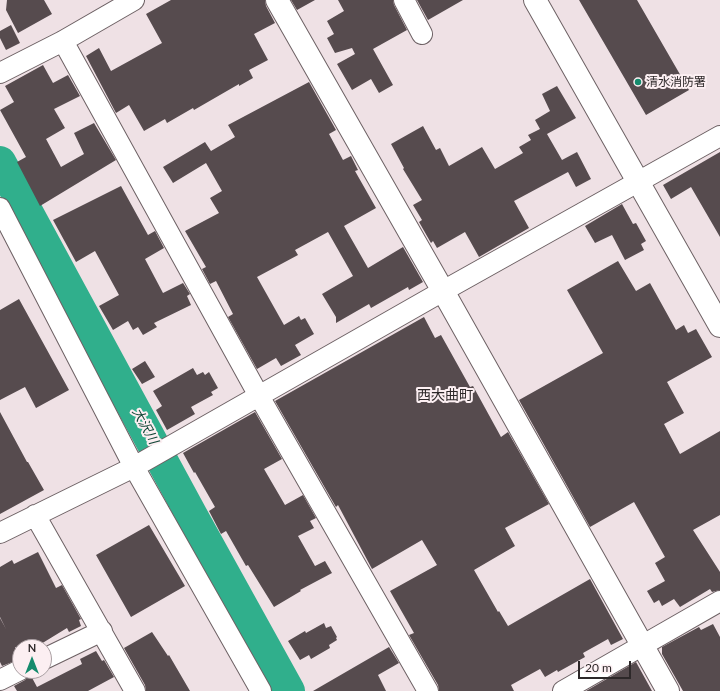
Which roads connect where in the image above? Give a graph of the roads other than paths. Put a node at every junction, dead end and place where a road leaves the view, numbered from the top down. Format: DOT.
graph roads {
  1 [pos="134,0"];
  2 [pos="277,0"];
  3 [pos="404,0"];
  4 [pos="535,0"];
  5 [pos="422,34"];
  6 [pos="63,41"];
  7 [pos="0,73"];
  8 [pos="720,136"];
  9 [pos="638,181"];
  10 [pos="0,208"];
  11 [pos="443,291"];
  12 [pos="720,326"];
  13 [pos="259,396"];
  14 [pos="134,467"];
  15 [pos="35,515"];
  16 [pos="0,533"];
  17 [pos="720,601"];
  18 [pos="102,631"];
  19 [pos="642,645"];
  20 [pos="52,655"];
  21 [pos="12,674"];
  22 [pos="0,680"];
  23 [pos="135,691"];
  24 [pos="261,691"];
  25 [pos="428,691"];
  26 [pos="563,691"];
  27 [pos="668,691"];
  1 -- 6 [label="street"];
  2 -- 11 [label="street"];
  3 -- 5 [label="street"];
  4 -- 9 [label="street"];
  6 -- 7 [label="street"];
  6 -- 13 [label="street"];
  8 -- 9 [label="street"];
  9 -- 11 [label="street"];
  9 -- 12 [label="street"];
  10 -- 14 [label="street"];
  11 -- 13 [label="street"];
  11 -- 19 [label="street"];
  13 -- 14 [label="street"];
  13 -- 25 [label="street"];
  14 -- 15 [label="street"];
  14 -- 24 [label="street"];
  15 -- 16 [label="street"];
  15 -- 18 [label="street"];
  17 -- 19 [label="street"];
  18 -- 20 [label="street"];
  18 -- 23 [label="street"];
  19 -- 26 [label="street"];
  19 -- 27 [label="street"];
  21 -- 22 [label="street"];
}
